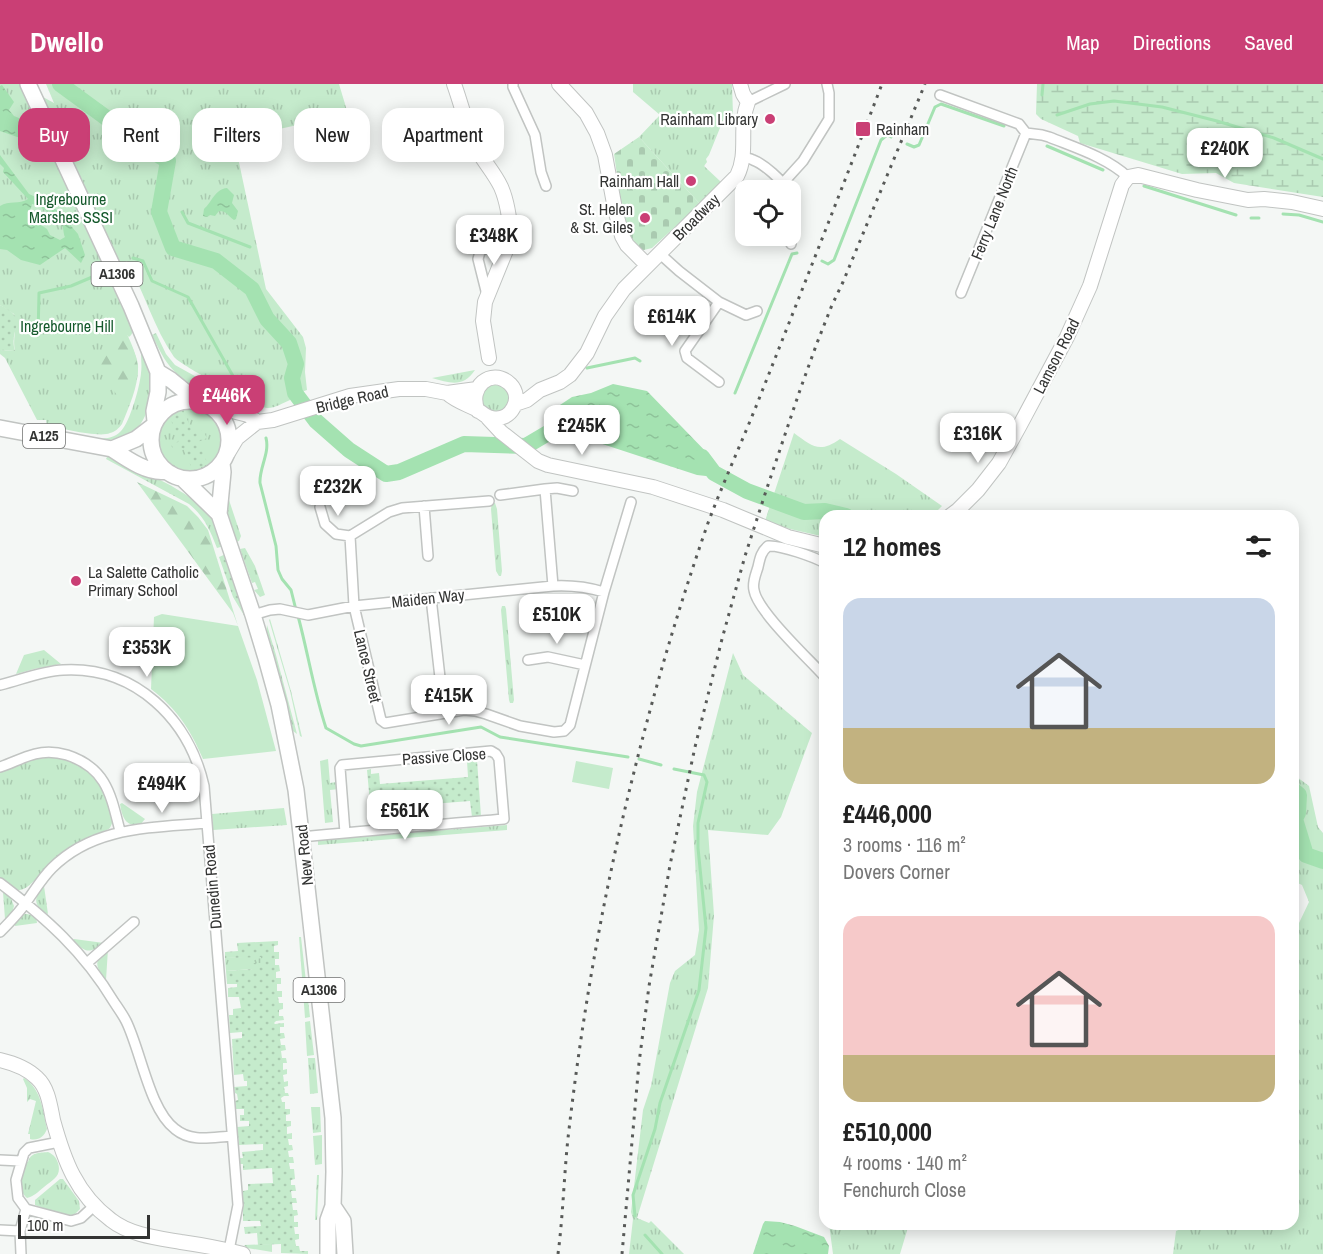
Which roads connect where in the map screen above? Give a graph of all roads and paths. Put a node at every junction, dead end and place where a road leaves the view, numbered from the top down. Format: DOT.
graph roads {
  1 [pos="28,84"];
  2 [pos="454,84"];
  3 [pos="513,84"];
  4 [pos="559,84"];
  5 [pos="785,84"];
  6 [pos="827,84"];
  7 [pos="740,85"];
  8 [pos="940,95"];
  9 [pos="748,102"];
  10 [pos="1026,134"];
  11 [pos="743,157"];
  12 [pos="1128,177"];
  13 [pos="777,180"];
  14 [pos="790,180"];
  15 [pos="546,186"];
  16 [pos="1323,209"];
  17 [pos="509,243"];
  18 [pos="659,253"];
  19 [pos="647,265"];
  20 [pos="961,293"];
  21 [pos="487,295"];
  22 [pos="719,302"];
  23 [pos="757,311"];
  24 [pos="605,316"];
  25 [pos="489,358"];
  26 [pos="158,372"];
  27 [pos="719,382"];
  28 [pos="508,384"];
  29 [pos="480,385"];
  30 [pos="540,390"];
  31 [pos="447,393"];
  32 [pos="202,402"];
  33 [pos="513,408"];
  34 [pos="483,414"];
  35 [pos="257,422"];
  36 [pos="154,424"];
  37 [pos="0,428"];
  38 [pos="516,443"];
  39 [pos="112,449"];
  40 [pos="225,458"];
  41 [pos="166,471"];
  42 [pos="183,479"];
  43 [pos="545,489"];
  44 [pos="573,490"];
  45 [pos="500,495"];
  46 [pos="489,501"];
  47 [pos="631,502"];
  48 [pos="423,506"];
  49 [pos="320,507"];
  50 [pos="958,510"];
  51 [pos="219,514"];
  52 [pos="350,536"];
  53 [pos="819,545"];
  54 [pos="428,556"];
  55 [pos="819,560"];
  56 [pos="553,586"];
  57 [pos="604,592"];
  58 [pos="431,598"];
  59 [pos="354,606"];
  60 [pos="253,615"];
  61 [pos="528,660"];
  62 [pos="585,665"];
  63 [pos="819,670"];
  64 [pos="0,685"];
  65 [pos="444,713"];
  66 [pos="0,767"];
  67 [pos="207,823"];
  68 [pos="120,831"];
  69 [pos="345,833"];
  70 [pos="302,837"];
  71 [pos="0,883"];
  72 [pos="26,903"];
  73 [pos="134,922"];
  74 [pos="0,932"];
  75 [pos="87,963"];
  76 [pos="0,1060"];
  77 [pos="232,1136"];
  78 [pos="59,1142"];
  79 [pos="0,1160"];
  80 [pos="21,1161"];
  81 [pos="94,1206"];
  82 [pos="333,1206"];
  83 [pos="26,1209"];
  84 [pos="0,1230"];
  85 [pos="20,1231"];
  86 [pos="229,1250"];
  87 [pos="21,1254"];
  88 [pos="243,1254"];
  89 [pos="328,1254"];
  90 [pos="345,1254"];
  1 -- 26 [label="main road, A1306"];
  2 -- 17 [label="street"];
  3 -- 15 [label="street"];
  4 -- 19 [label="street"];
  5 -- 9 [label="street"];
  6 -- 14 [label="street"];
  7 -- 9 [label="street"];
  8 -- 10 [label="street"];
  9 -- 11 [label="street, Broadway"];
  10 -- 12 [label="street"];
  10 -- 20 [label="street, Ferry Lane North"];
  11 -- 13 [label="street"];
  11 -- 18 [label="street, Broadway"];
  12 -- 16 [label="street"];
  12 -- 50 [label="street, Lamson Road"];
  17 -- 21 [label="street"];
  17 -- 21 [label="street"];
  18 -- 19 [label="street, Broadway"];
  18 -- 22 [label="street"];
  19 -- 24 [label="street, Broadway"];
  21 -- 25 [label="street"];
  22 -- 23 [label="street"];
  22 -- 27 [label="street"];
  24 -- 30 [label="street, Bridge Road"];
  25 -- 28 [label="street"];
  25 -- 29 [label="street"];
  26 -- 32 [label="main road"];
  26 -- 36 [label="main road, A1306"];
  28 -- 29 [label="street, Bridge Road"];
  28 -- 30 [label="street, Bridge Road"];
  28 -- 33 [label="street"];
  29 -- 31 [label="street, Bridge Road"];
  29 -- 34 [label="street"];
  30 -- 33 [label="street, Bridge Road"];
  31 -- 34 [label="street, Bridge Road"];
  31 -- 35 [label="street, Bridge Road"];
  32 -- 35 [label="street"];
  32 -- 36 [label="main road"];
  32 -- 40 [label="main road"];
  33 -- 34 [label="street, Bridge Road"];
  33 -- 38 [label="street"];
  34 -- 38 [label="street"];
  35 -- 40 [label="street"];
  36 -- 39 [label="main road"];
  36 -- 41 [label="main road"];
  37 -- 39 [label="main road, A125"];
  38 -- 53 [label="street"];
  39 -- 41 [label="main road, A125"];
  40 -- 42 [label="main road"];
  40 -- 51 [label="main road, New Road / A1306"];
  41 -- 42 [label="main road"];
  42 -- 51 [label="main road, New Road / A1306"];
  43 -- 44 [label="street"];
  43 -- 45 [label="street"];
  43 -- 56 [label="street"];
  46 -- 48 [label="street"];
  47 -- 57 [label="street"];
  48 -- 52 [label="street"];
  48 -- 54 [label="street"];
  49 -- 52 [label="street"];
  51 -- 60 [label="main road, New Road / A1306"];
  52 -- 59 [label="street"];
  55 -- 63 [label="street"];
  56 -- 57 [label="street, Maiden Way"];
  56 -- 58 [label="street, Maiden Way"];
  57 -- 62 [label="street"];
  58 -- 59 [label="street, Maiden Way"];
  58 -- 65 [label="street"];
  59 -- 60 [label="street, Maiden Way"];
  59 -- 65 [label="street, Lance Street"];
  60 -- 70 [label="main road, New Road / A1306"];
  61 -- 62 [label="street"];
  62 -- 65 [label="street, Lance Street"];
  64 -- 67 [label="street, Dunedin Road"];
  66 -- 68 [label="street"];
  67 -- 68 [label="street"];
  67 -- 77 [label="street, Dunedin Road"];
  68 -- 72 [label="street"];
  69 -- 69 [label="street, Passive Close"];
  69 -- 70 [label="street, Passive Close"];
  70 -- 82 [label="main road, New Road / A1306"];
  71 -- 72 [label="street"];
  72 -- 74 [label="street"];
  72 -- 75 [label="street"];
  73 -- 75 [label="street"];
  75 -- 77 [label="street"];
  76 -- 78 [label="street"];
  77 -- 86 [label="street, Dunedin Road"];
  78 -- 80 [label="street"];
  78 -- 81 [label="street"];
  79 -- 80 [label="street"];
  80 -- 83 [label="street"];
  81 -- 83 [label="street"];
  81 -- 86 [label="street"];
  82 -- 89 [label="main road, New Road / A1306"];
  82 -- 90 [label="main road, New Road / A1306"];
  83 -- 85 [label="street"];
  84 -- 85 [label="street"];
  85 -- 87 [label="street"];
  86 -- 88 [label="street"];
}
